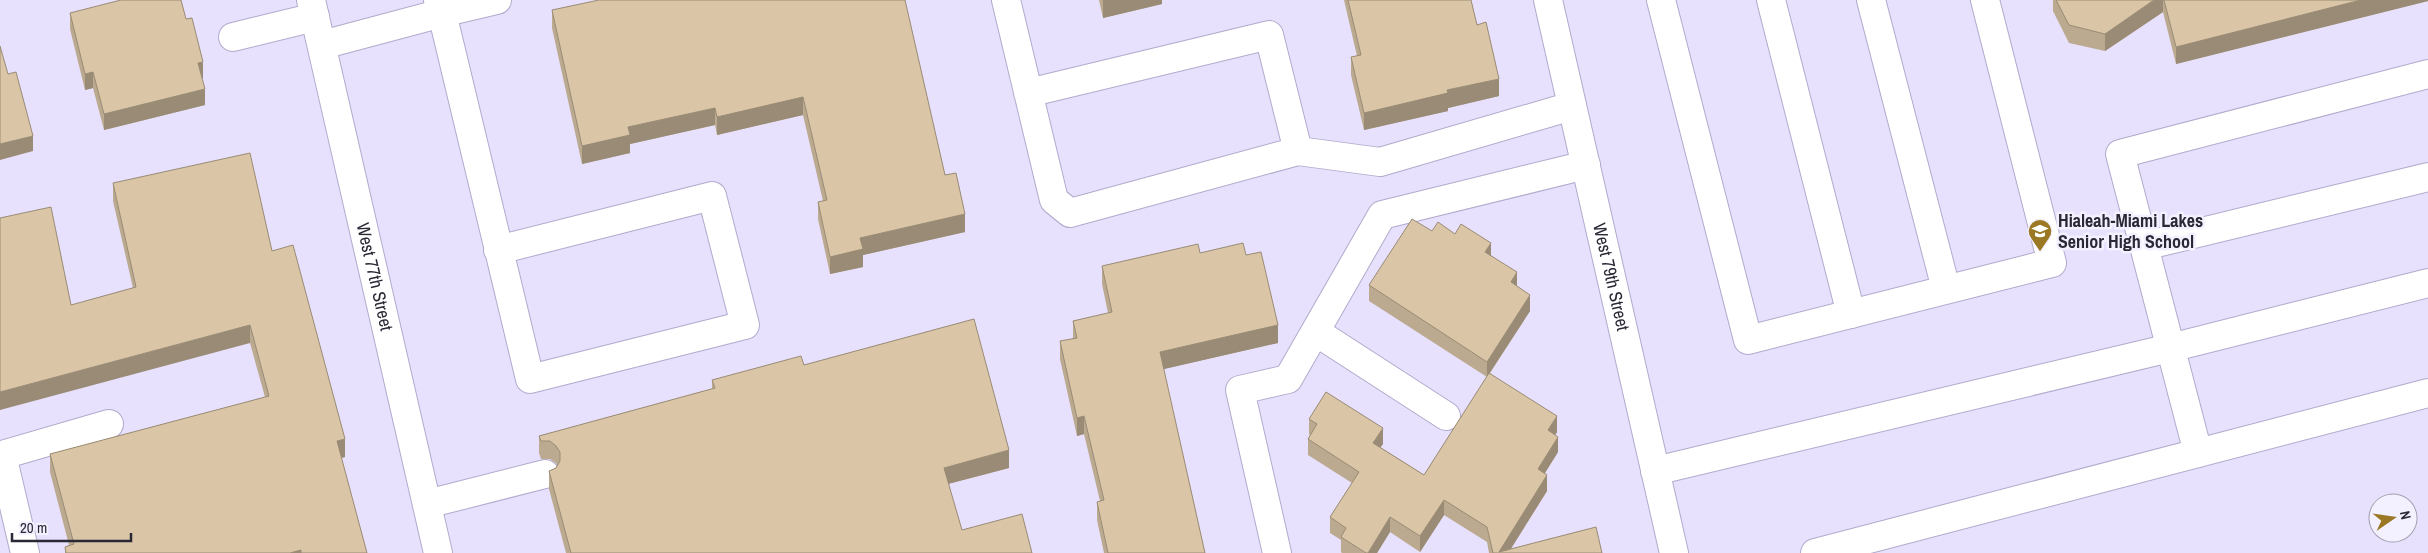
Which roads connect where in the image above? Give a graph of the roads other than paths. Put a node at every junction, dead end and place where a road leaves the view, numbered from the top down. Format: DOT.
graph roads {
  1 [pos="497,0"];
  2 [pos="1006,0"];
  3 [pos="1548,0"];
  4 [pos="1661,0"];
  5 [pos="1771,0"];
  6 [pos="1871,0"];
  7 [pos="1985,0"];
  8 [pos="440,7"];
  9 [pos="313,9"];
  10 [pos="233,37"];
  11 [pos="322,45"];
  12 [pos="2428,74"];
  13 [pos="1028,93"];
  14 [pos="1572,106"];
  15 [pos="1298,151"];
  16 [pos="1586,165"];
  17 [pos="2428,176"];
  18 [pos="2144,246"];
  19 [pos="498,250"];
  20 [pos="2428,283"];
  21 [pos="1946,289"];
  22 [pos="1851,314"];
  23 [pos="1316,332"];
  24 [pos="2170,348"];
  25 [pos="2428,393"];
  26 [pos="1446,416"];
  27 [pos="109,424"];
  28 [pos="2198,453"];
  29 [pos="1,456"];
  30 [pos="1655,471"];
  31 [pos="545,474"];
  32 [pos="427,504"];
  33 [pos="26,553"];
  34 [pos="438,553"];
  35 [pos="1276,553"];
  36 [pos="1674,553"];
  37 [pos="1815,553"];
  1 -- 8 [label="street"];
  2 -- 13 [label="street"];
  3 -- 14 [label="street, West 79th Street"];
  4 -- 22 [label="street"];
  5 -- 22 [label="street"];
  6 -- 21 [label="street"];
  7 -- 21 [label="street"];
  8 -- 11 [label="street"];
  8 -- 19 [label="street"];
  9 -- 10 [label="street"];
  9 -- 11 [label="street, West 77th Street"];
  11 -- 32 [label="street, West 77th Street"];
  12 -- 18 [label="street"];
  13 -- 15 [label="street"];
  13 -- 15 [label="street"];
  14 -- 15 [label="street"];
  14 -- 16 [label="street, West 79th Street"];
  16 -- 23 [label="street"];
  16 -- 30 [label="street, West 79th Street"];
  17 -- 18 [label="street"];
  18 -- 24 [label="street"];
  19 -- 19 [label="street"];
  20 -- 24 [label="street"];
  21 -- 22 [label="street"];
  23 -- 26 [label="street"];
  23 -- 35 [label="street"];
  24 -- 28 [label="street"];
  24 -- 30 [label="street"];
  25 -- 28 [label="street"];
  27 -- 29 [label="street"];
  28 -- 37 [label="street"];
  29 -- 33 [label="street"];
  30 -- 36 [label="street, West 79th Street"];
  31 -- 32 [label="street"];
  32 -- 34 [label="street, West 77th Street"];
}
